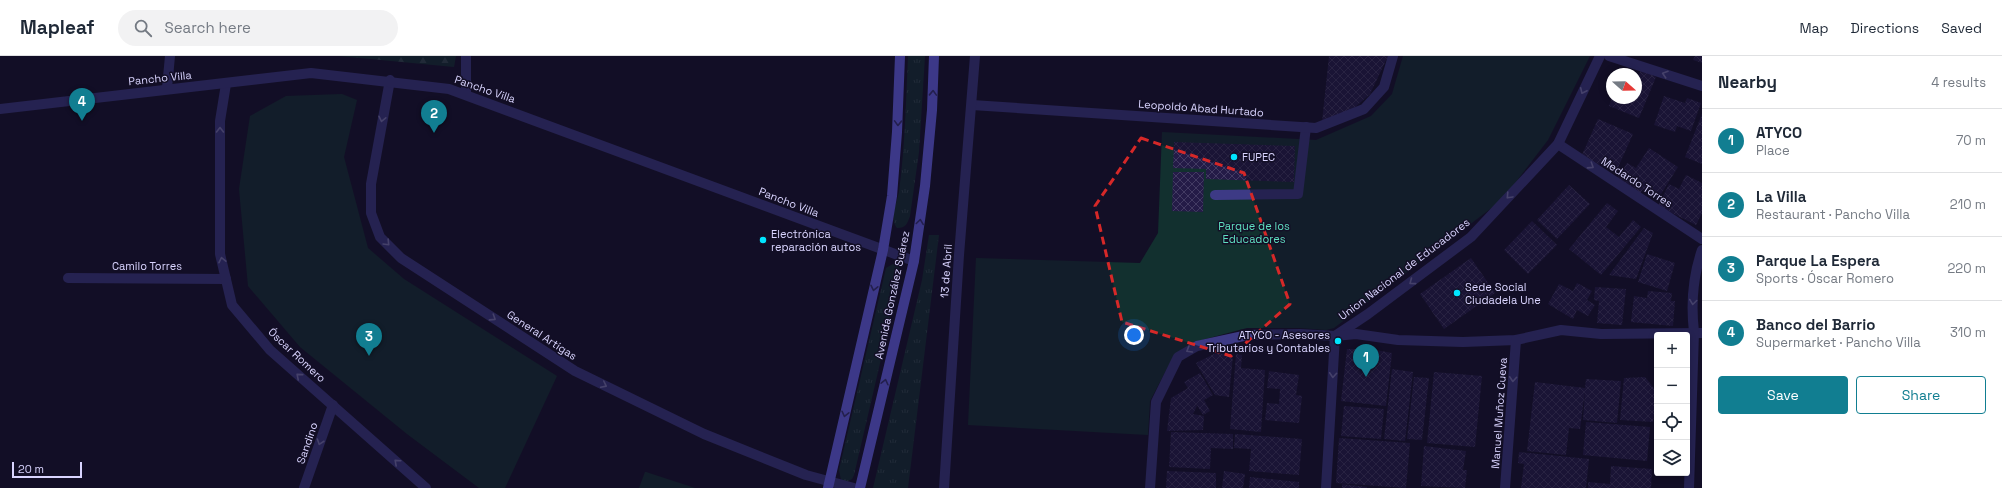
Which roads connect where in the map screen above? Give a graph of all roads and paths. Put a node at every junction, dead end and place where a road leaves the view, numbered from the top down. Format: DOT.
graph roads {
  1 [pos="170,56"];
  2 [pos="466,56"];
  3 [pos="900,56"];
  4 [pos="934,56"];
  5 [pos="975,56"];
  6 [pos="1392,56"];
  7 [pos="1600,56"];
  8 [pos="1609,56"];
  9 [pos="390,80"];
  10 [pos="226,84"];
  11 [pos="1702,86"];
  12 [pos="167,88"];
  13 [pos="466,94"];
  14 [pos="972,105"];
  15 [pos="0,109"];
  16 [pos="1306,127"];
  17 [pos="1558,144"];
  18 [pos="1215,194"];
  19 [pos="1702,239"];
  20 [pos="883,250"];
  21 [pos="1702,250"];
  22 [pos="914,261"];
  23 [pos="68,278"];
  24 [pos="226,279"];
  25 [pos="1698,333"];
  26 [pos="1335,336"];
  27 [pos="1516,340"];
  28 [pos="333,405"];
  29 [pos="829,485"];
  30 [pos="304,488"];
  31 [pos="426,488"];
  32 [pos="854,488"];
  33 [pos="860,488"];
  34 [pos="944,488"];
  35 [pos="1150,488"];
  36 [pos="1326,488"];
  37 [pos="1505,488"];
  38 [pos="1689,488"];
  1 -- 12 [label="street"];
  2 -- 13 [label="street"];
  3 -- 20 [label="main road, Avenida González Suárez, one-way"];
  22 -- 4 [label="main road, Avenida González Suárez, one-way"];
  5 -- 14 [label="street, 13 de Abril"];
  6 -- 16 [label="street, Leopoldo Abad Hurtado"];
  7 -- 17 [label="street, Union Nacional de Educadores, one-way"];
  11 -- 8 [label="street, one-way"];
  9 -- 10 [label="street, Pancho Villa"];
  9 -- 13 [label="street, Pancho Villa"];
  9 -- 29 [label="street, General Artigas, one-way"];
  10 -- 12 [label="street, Pancho Villa"];
  24 -- 10 [label="street, Óscar Romero, one-way"];
  12 -- 15 [label="street, Pancho Villa"];
  13 -- 20 [label="street, Pancho Villa"];
  14 -- 16 [label="street, Leopoldo Abad Hurtado"];
  14 -- 34 [label="street, 13 de Abril"];
  16 -- 18 [label="street"];
  17 -- 19 [label="street, Medardo Torres, one-way"];
  17 -- 26 [label="street, Union Nacional de Educadores, one-way"];
  20 -- 22 [label="street, Pancho Villa"];
  20 -- 29 [label="main road, Avenida González Suárez, one-way"];
  21 -- 25 [label="street, one-way"];
  33 -- 22 [label="main road, Avenida González Suárez, one-way"];
  23 -- 24 [label="street, Camilo Torres"];
  28 -- 24 [label="street, Óscar Romero, one-way"];
  25 -- 27 [label="street"];
  25 -- 38 [label="street"];
  26 -- 27 [label="street"];
  26 -- 35 [label="street, Union Nacional de Educadores, one-way"];
  26 -- 36 [label="street, one-way"];
  27 -- 37 [label="street, Manuel Muñoz Cueva, one-way"];
  28 -- 30 [label="street, Sandino, one-way"];
  31 -- 28 [label="street, Óscar Romero, one-way"];
  29 -- 32 [label="street, General Artigas"];
}
